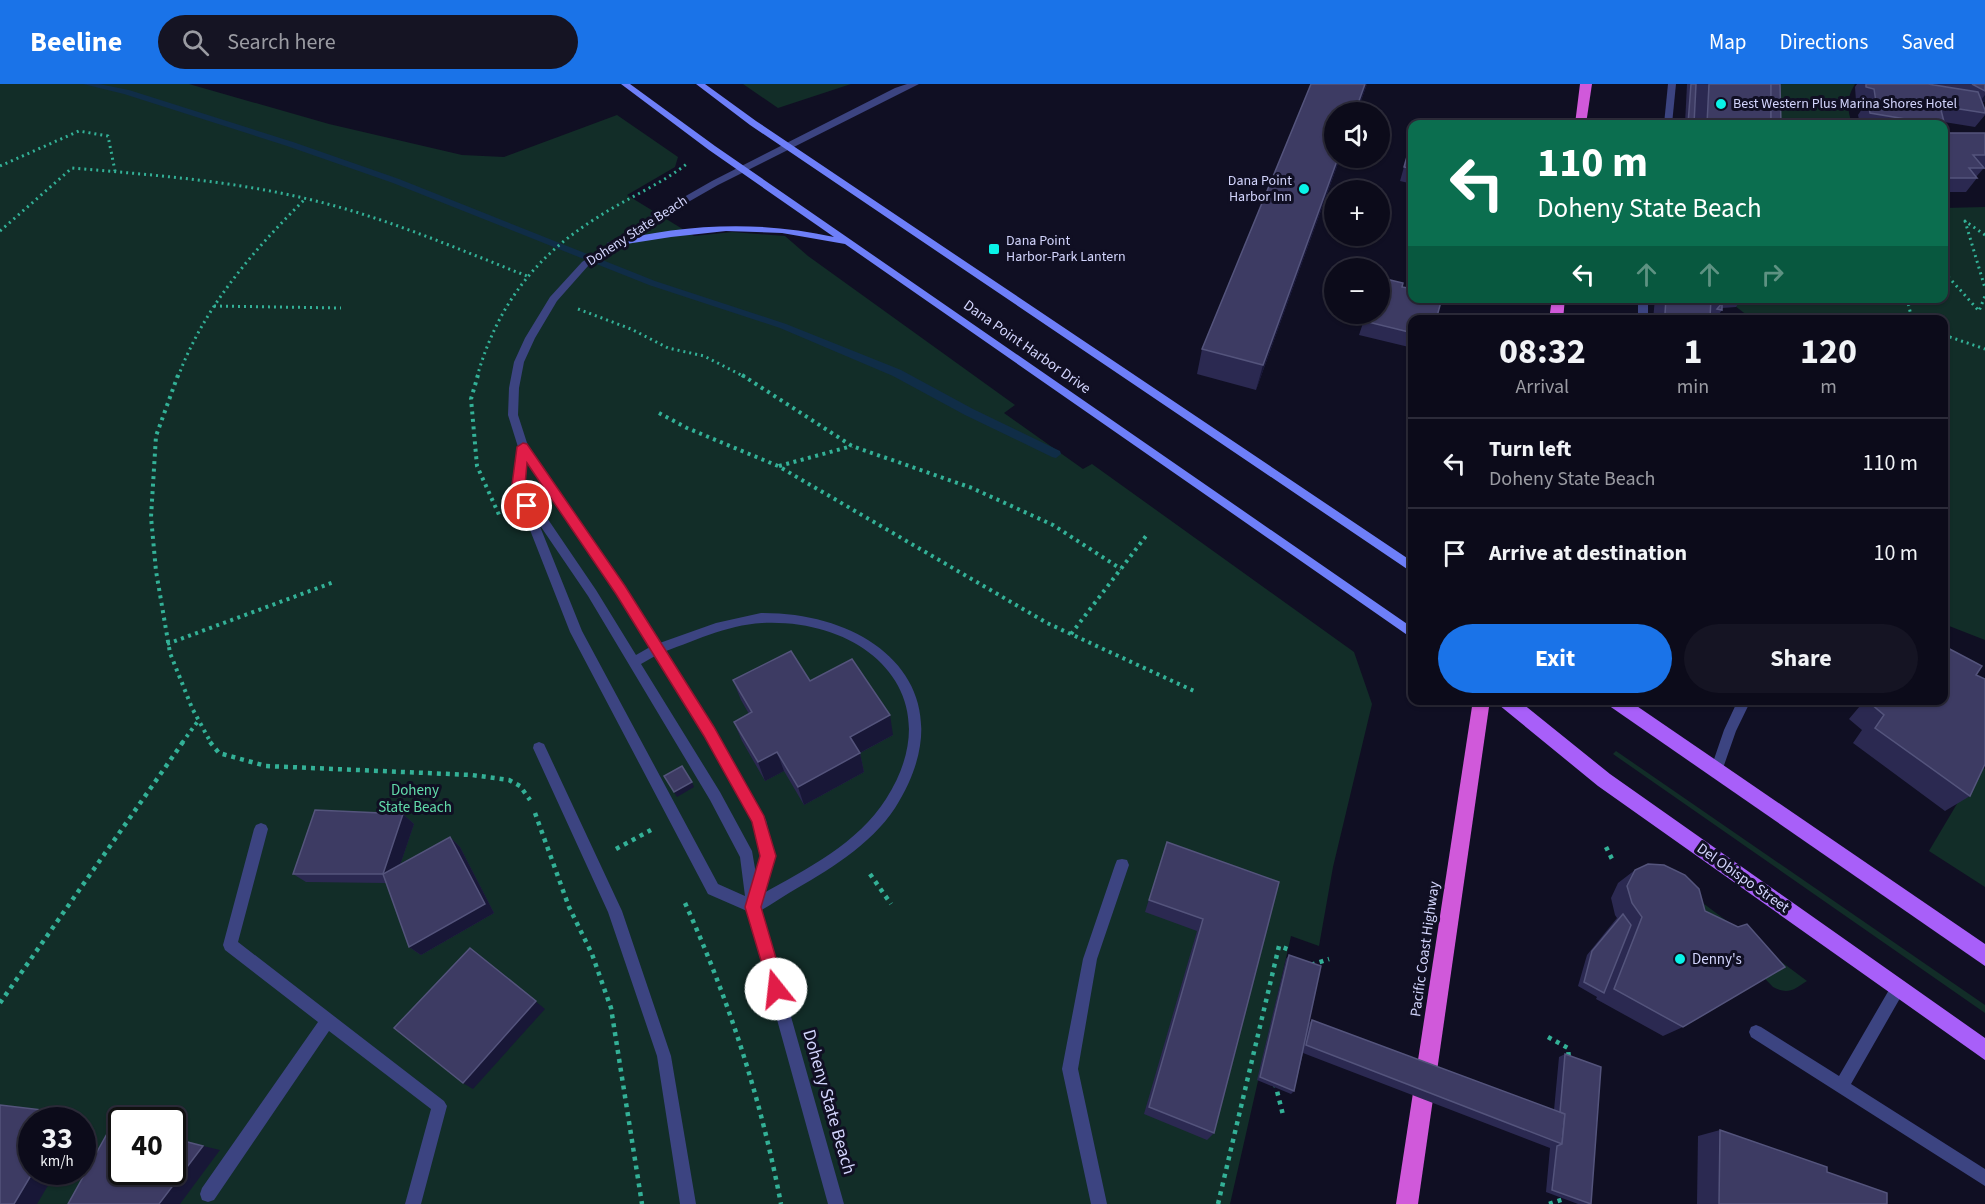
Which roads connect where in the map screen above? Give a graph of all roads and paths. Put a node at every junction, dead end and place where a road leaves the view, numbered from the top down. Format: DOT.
graph roads {
  1 [pos="624,84"];
  2 [pos="699,84"];
  3 [pos="915,84"];
  4 [pos="1586,84"];
  5 [pos="1672,84"];
  6 [pos="1582,120"];
  7 [pos="1668,120"];
  8 [pos="789,146"];
  9 [pos="0,166"];
  10 [pos="743,169"];
  11 [pos="115,171"];
  12 [pos="304,200"];
  13 [pos="0,231"];
  14 [pos="1985,236"];
  15 [pos="610,245"];
  16 [pos="853,245"];
  17 [pos="527,276"];
  18 [pos="1948,276"];
  19 [pos="1985,288"];
  20 [pos="1985,296"];
  21 [pos="553,299"];
  22 [pos="213,306"];
  23 [pos="340,308"];
  24 [pos="1948,335"];
  25 [pos="1985,349"];
  26 [pos="659,413"];
  27 [pos="852,446"];
  28 [pos="523,447"];
  29 [pos="778,466"];
  30 [pos="519,485"];
  31 [pos="1146,537"];
  32 [pos="1408,565"];
  33 [pos="1121,569"];
  34 [pos="334,582"];
  35 [pos="1408,631"];
  36 [pos="1071,634"];
  37 [pos="167,644"];
  38 [pos="658,650"];
  39 [pos="633,662"];
  40 [pos="1194,691"];
  41 [pos="1481,705"];
  42 [pos="1511,705"];
  43 [pos="1621,705"];
  44 [pos="1742,705"];
  45 [pos="198,721"];
  46 [pos="539,748"];
  47 [pos="1716,771"];
  48 [pos="261,830"];
  49 [pos="651,830"];
  50 [pos="1606,847"];
  51 [pos="615,850"];
  52 [pos="1612,859"];
  53 [pos="1122,865"];
  54 [pos="870,874"];
  55 [pos="891,904"];
  56 [pos="753,907"];
  57 [pos="1290,950"];
  58 [pos="1985,956"];
  59 [pos="1329,959"];
  60 [pos="1308,966"];
  61 [pos="1898,988"];
  62 [pos="0,1003"];
  63 [pos="328,1020"];
  64 [pos="1756,1032"];
  65 [pos="1548,1037"];
  66 [pos="1985,1050"];
  67 [pos="1569,1061"];
  68 [pos="1275,1080"];
  69 [pos="1842,1085"];
  70 [pos="1283,1115"];
  71 [pos="1985,1178"];
  72 [pos="1566,1188"];
  73 [pos="208,1194"];
  74 [pos="413,1204"];
  75 [pos="642,1204"];
  76 [pos="688,1204"];
  77 [pos="836,1204"];
  78 [pos="1099,1204"];
  79 [pos="1218,1204"];
  80 [pos="1407,1204"];
  81 [pos="1549,1204"];
  1 -- 10 [label="main road, Dana Point Harbor Drive"];
  2 -- 8 [label="main road"];
  3 -- 8 [label="street, Doheny State Beach"];
  4 -- 6 [label="highway"];
  5 -- 7 [label="street"];
  8 -- 10 [label="street, Doheny State Beach"];
  8 -- 32 [label="main road"];
  9 -- 11 [label="path"];
  10 -- 15 [label="street, Doheny State Beach"];
  10 -- 16 [label="main road, Dana Point Harbor Drive"];
  11 -- 12 [label="path"];
  11 -- 13 [label="path"];
  12 -- 17 [label="path"];
  12 -- 22 [label="path"];
  14 -- 19 [label="path"];
  15 -- 16 [label="main road"];
  15 -- 21 [label="street, Doheny State Beach"];
  16 -- 35 [label="main road, Dana Point Harbor Drive"];
  18 -- 20 [label="path"];
  21 -- 27 [label="path"];
  21 -- 28 [label="street, Doheny State Beach"];
  22 -- 23 [label="path"];
  22 -- 37 [label="path"];
  24 -- 25 [label="path"];
  26 -- 29 [label="path"];
  27 -- 29 [label="path"];
  27 -- 33 [label="path"];
  28 -- 30 [label="street, Doheny State Beach"];
  28 -- 38 [label="street, Doheny State Beach"];
  29 -- 36 [label="path"];
  30 -- 39 [label="street"];
  30 -- 56 [label="street, Doheny State Beach"];
  31 -- 33 [label="path"];
  33 -- 36 [label="path"];
  34 -- 37 [label="path"];
  36 -- 40 [label="path"];
  37 -- 45 [label="path"];
  38 -- 39 [label="street"];
  38 -- 56 [label="street, Doheny State Beach"];
  38 -- 56 [label="street"];
  39 -- 56 [label="street"];
  41 -- 80 [label="highway, Pacific Coast Highway"];
  42 -- 61 [label="main road, Del Obispo Street"];
  43 -- 47 [label="main road"];
  44 -- 47 [label="street"];
  45 -- 62 [label="path"];
  45 -- 75 [label="path"];
  46 -- 76 [label="street"];
  47 -- 58 [label="main road"];
  48 -- 63 [label="street"];
  49 -- 51 [label="path"];
  50 -- 52 [label="path"];
  53 -- 78 [label="street"];
  54 -- 55 [label="path"];
  56 -- 77 [label="street, Doheny State Beach"];
  57 -- 79 [label="path"];
  59 -- 60 [label="path"];
  61 -- 66 [label="main road, Del Obispo Street"];
  61 -- 69 [label="street"];
  63 -- 73 [label="street"];
  63 -- 74 [label="street"];
  64 -- 69 [label="street"];
  65 -- 67 [label="path"];
  68 -- 70 [label="path"];
  69 -- 71 [label="street"];
  72 -- 81 [label="path"];
}
